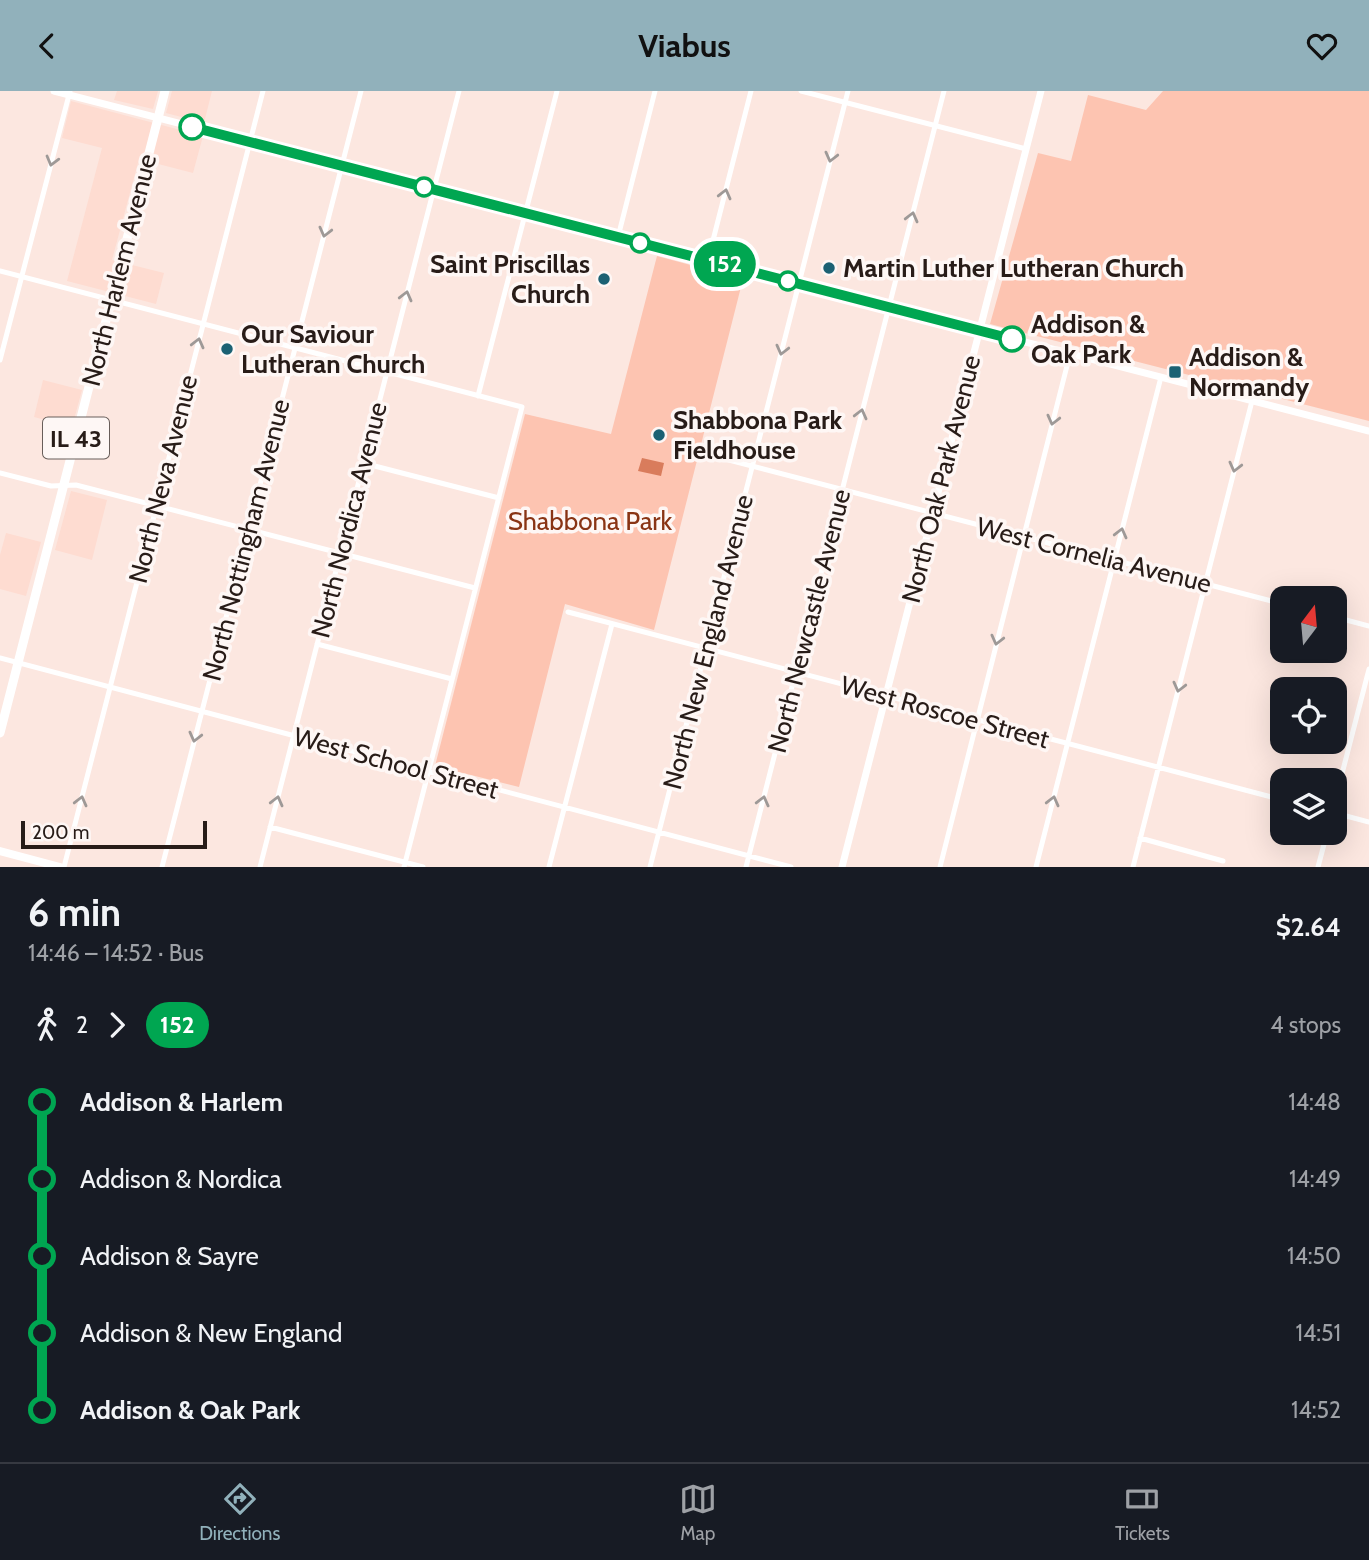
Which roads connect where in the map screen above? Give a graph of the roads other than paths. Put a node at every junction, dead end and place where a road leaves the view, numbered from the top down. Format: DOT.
graph roads {
  1 [pos="54,91"];
  2 [pos="165,91"];
  3 [pos="262,91"];
  4 [pos="361,91"];
  5 [pos="459,91"];
  6 [pos="557,91"];
  7 [pos="655,91"];
  8 [pos="751,91"];
  9 [pos="801,91"];
  10 [pos="848,91"];
  11 [pos="944,91"];
  12 [pos="1041,91"];
  13 [pos="70,93"];
  14 [pos="845,103"];
  15 [pos="158,118"];
  16 [pos="935,126"];
  17 [pos="250,142"];
  18 [pos="1026,149"];
  19 [pos="342,166"];
  20 [pos="433,189"];
  21 [pos="526,213"];
  22 [pos="618,237"];
  23 [pos="708,260"];
  24 [pos="0,271"];
  25 [pos="22,277"];
  26 [pos="799,284"];
  27 [pos="111,300"];
  28 [pos="889,307"];
  29 [pos="203,324"];
  30 [pos="979,330"];
  31 [pos="295,348"];
  32 [pos="1070,354"];
  33 [pos="0,360"];
  34 [pos="387,372"];
  35 [pos="1161,377"];
  36 [pos="478,395"];
  37 [pos="1252,401"];
  38 [pos="1369,431"];
  39 [pos="702,453"];
  40 [pos="363,463"];
  41 [pos="753,466"];
  42 [pos="0,473"];
  43 [pos="64,485"];
  44 [pos="842,490"];
  45 [pos="499,498"];
  46 [pos="156,506"];
  47 [pos="932,514"];
  48 [pos="249,529"];
  49 [pos="1024,537"];
  50 [pos="340,553"];
  51 [pos="1114,561"];
  52 [pos="1205,584"];
  53 [pos="475,588"];
  54 [pos="1270,601"];
  55 [pos="568,612"];
  56 [pos="1348,620"];
  57 [pos="612,624"];
  58 [pos="1369,626"];
  59 [pos="317,644"];
  60 [pos="706,649"];
  61 [pos="0,659"];
  62 [pos="18,663"];
  63 [pos="1369,669"];
  64 [pos="796,673"];
  65 [pos="452,679"];
  66 [pos="110,687"];
  67 [pos="886,697"];
  68 [pos="202,712"];
  69 [pos="977,720"];
  70 [pos="0,733"];
  71 [pos="293,736"];
  72 [pos="1068,744"];
  73 [pos="1158,768"];
  74 [pos="1344,768"];
  75 [pos="428,771"];
  76 [pos="1270,797"];
  77 [pos="564,807"];
  78 [pos="1347,816"];
  79 [pos="1369,822"];
  80 [pos="270,827"];
  81 [pos="659,832"];
  82 [pos="1140,838"];
  83 [pos="1324,845"];
  84 [pos="0,851"];
  85 [pos="749,856"];
  86 [pos="1223,861"];
  87 [pos="404,865"];
  88 [pos="62,867"];
  89 [pos="162,867"];
  90 [pos="260,867"];
  91 [pos="423,867"];
  92 [pos="549,867"];
  93 [pos="650,867"];
  94 [pos="746,867"];
  95 [pos="791,867"];
  96 [pos="842,867"];
  97 [pos="940,867"];
  98 [pos="1036,867"];
  99 [pos="1133,867"];
  100 [pos="1318,867"];
  1 -- 13 [label="street"];
  2 -- 15 [label="main road, North Harlem Avenue / IL 43"];
  3 -- 17 [label="street, North Neva Avenue"];
  4 -- 19 [label="street, North Nottingham Avenue"];
  5 -- 20 [label="street, North Nordica Avenue"];
  6 -- 21 [label="street"];
  7 -- 22 [label="street"];
  23 -- 8 [label="street, one-way"];
  9 -- 14 [label="street"];
  10 -- 14 [label="street, North New England Avenue"];
  11 -- 16 [label="street, North Newcastle Avenue"];
  12 -- 18 [label="street, North Oak Park Avenue"];
  13 -- 15 [label="street"];
  13 -- 25 [label="street, one-way"];
  14 -- 16 [label="street"];
  14 -- 26 [label="street, North New England Avenue, one-way"];
  15 -- 17 [label="street"];
  15 -- 27 [label="main road, North Harlem Avenue / IL 43"];
  16 -- 18 [label="street"];
  28 -- 16 [label="street, North Newcastle Avenue, one-way"];
  17 -- 19 [label="street"];
  17 -- 29 [label="street, North Neva Avenue"];
  18 -- 30 [label="street, North Oak Park Avenue"];
  19 -- 20 [label="street"];
  19 -- 31 [label="street, North Nottingham Avenue, one-way"];
  20 -- 21 [label="street"];
  34 -- 20 [label="street, North Nordica Avenue, one-way"];
  21 -- 22 [label="street"];
  21 -- 36 [label="street"];
  22 -- 23 [label="street"];
  23 -- 26 [label="street"];
  24 -- 25 [label="street"];
  25 -- 27 [label="street"];
  25 -- 33 [label="street"];
  26 -- 28 [label="street"];
  26 -- 41 [label="street, North New England Avenue, one-way"];
  27 -- 29 [label="street"];
  27 -- 43 [label="main road, North Harlem Avenue / IL 43"];
  28 -- 30 [label="street"];
  44 -- 28 [label="street, North Newcastle Avenue, one-way"];
  29 -- 31 [label="street"];
  46 -- 29 [label="street, North Neva Avenue, one-way"];
  30 -- 32 [label="street"];
  30 -- 47 [label="street, North Oak Park Avenue"];
  31 -- 34 [label="street"];
  31 -- 48 [label="street, North Nottingham Avenue"];
  32 -- 35 [label="street"];
  32 -- 49 [label="street, one-way"];
  34 -- 36 [label="street"];
  34 -- 40 [label="street, North Nordica Avenue"];
  35 -- 37 [label="street"];
  51 -- 35 [label="street, one-way"];
  36 -- 45 [label="street"];
  37 -- 38 [label="street"];
  37 -- 52 [label="street, one-way"];
  39 -- 41 [label="street, West Cornelia Avenue"];
  40 -- 45 [label="street"];
  40 -- 50 [label="street, North Nordica Avenue"];
  41 -- 44 [label="street, West Cornelia Avenue"];
  41 -- 60 [label="street, North New England Avenue"];
  42 -- 43 [label="street"];
  43 -- 46 [label="street"];
  43 -- 62 [label="main road, North Harlem Avenue / IL 43"];
  44 -- 47 [label="street, West Cornelia Avenue"];
  44 -- 64 [label="street, North Newcastle Avenue"];
  45 -- 53 [label="street"];
  46 -- 48 [label="street"];
  46 -- 66 [label="street, North Neva Avenue"];
  47 -- 49 [label="street, West Cornelia Avenue"];
  47 -- 67 [label="street, North Oak Park Avenue"];
  48 -- 50 [label="street"];
  48 -- 68 [label="street, North Nottingham Avenue"];
  49 -- 51 [label="street, West Cornelia Avenue"];
  49 -- 69 [label="street, one-way"];
  50 -- 53 [label="street"];
  50 -- 59 [label="street, North Nordica Avenue"];
  51 -- 52 [label="street, West Cornelia Avenue"];
  51 -- 72 [label="street"];
  52 -- 54 [label="street, West Cornelia Avenue"];
  52 -- 73 [label="street, one-way"];
  53 -- 65 [label="street"];
  55 -- 57 [label="street, West Roscoe Street"];
  56 -- 58 [label="street"];
  57 -- 60 [label="street, West Roscoe Street"];
  57 -- 77 [label="street"];
  59 -- 65 [label="street"];
  59 -- 71 [label="street, North Nordica Avenue"];
  60 -- 64 [label="street, West Roscoe Street"];
  60 -- 81 [label="street, North New England Avenue"];
  61 -- 62 [label="street, West School Street"];
  62 -- 66 [label="street, West School Street"];
  62 -- 70 [label="main road, North Harlem Avenue / IL 43"];
  63 -- 74 [label="street"];
  64 -- 67 [label="street, West Roscoe Street"];
  85 -- 64 [label="street, North Newcastle Avenue, one-way"];
  65 -- 75 [label="street"];
  66 -- 68 [label="street, West School Street"];
  88 -- 66 [label="street, North Neva Avenue, one-way"];
  67 -- 69 [label="street, West Roscoe Street"];
  67 -- 96 [label="street, North Oak Park Avenue"];
  68 -- 71 [label="street, West School Street"];
  68 -- 89 [label="street, North Nottingham Avenue, one-way"];
  69 -- 72 [label="street, West Roscoe Street"];
  69 -- 97 [label="street"];
  71 -- 75 [label="street, West School Street"];
  80 -- 71 [label="street, North Nordica Avenue, one-way"];
  72 -- 73 [label="street, West Roscoe Street"];
  98 -- 72 [label="street, one-way"];
  73 -- 76 [label="street, West Roscoe Street"];
  73 -- 82 [label="street"];
  75 -- 77 [label="street, West School Street"];
  75 -- 87 [label="street"];
  77 -- 81 [label="street, West School Street"];
  77 -- 92 [label="street"];
  78 -- 79 [label="street"];
  80 -- 87 [label="street"];
  80 -- 90 [label="street, North Nordica Avenue"];
  81 -- 85 [label="street, West School Street"];
  81 -- 93 [label="street, North New England Avenue"];
  82 -- 86 [label="street"];
  82 -- 99 [label="street"];
  83 -- 100 [label="street"];
  84 -- 88 [label="main road"];
  85 -- 94 [label="street, North Newcastle Avenue"];
  85 -- 95 [label="street, West School Street"];
  87 -- 91 [label="street"];
}
